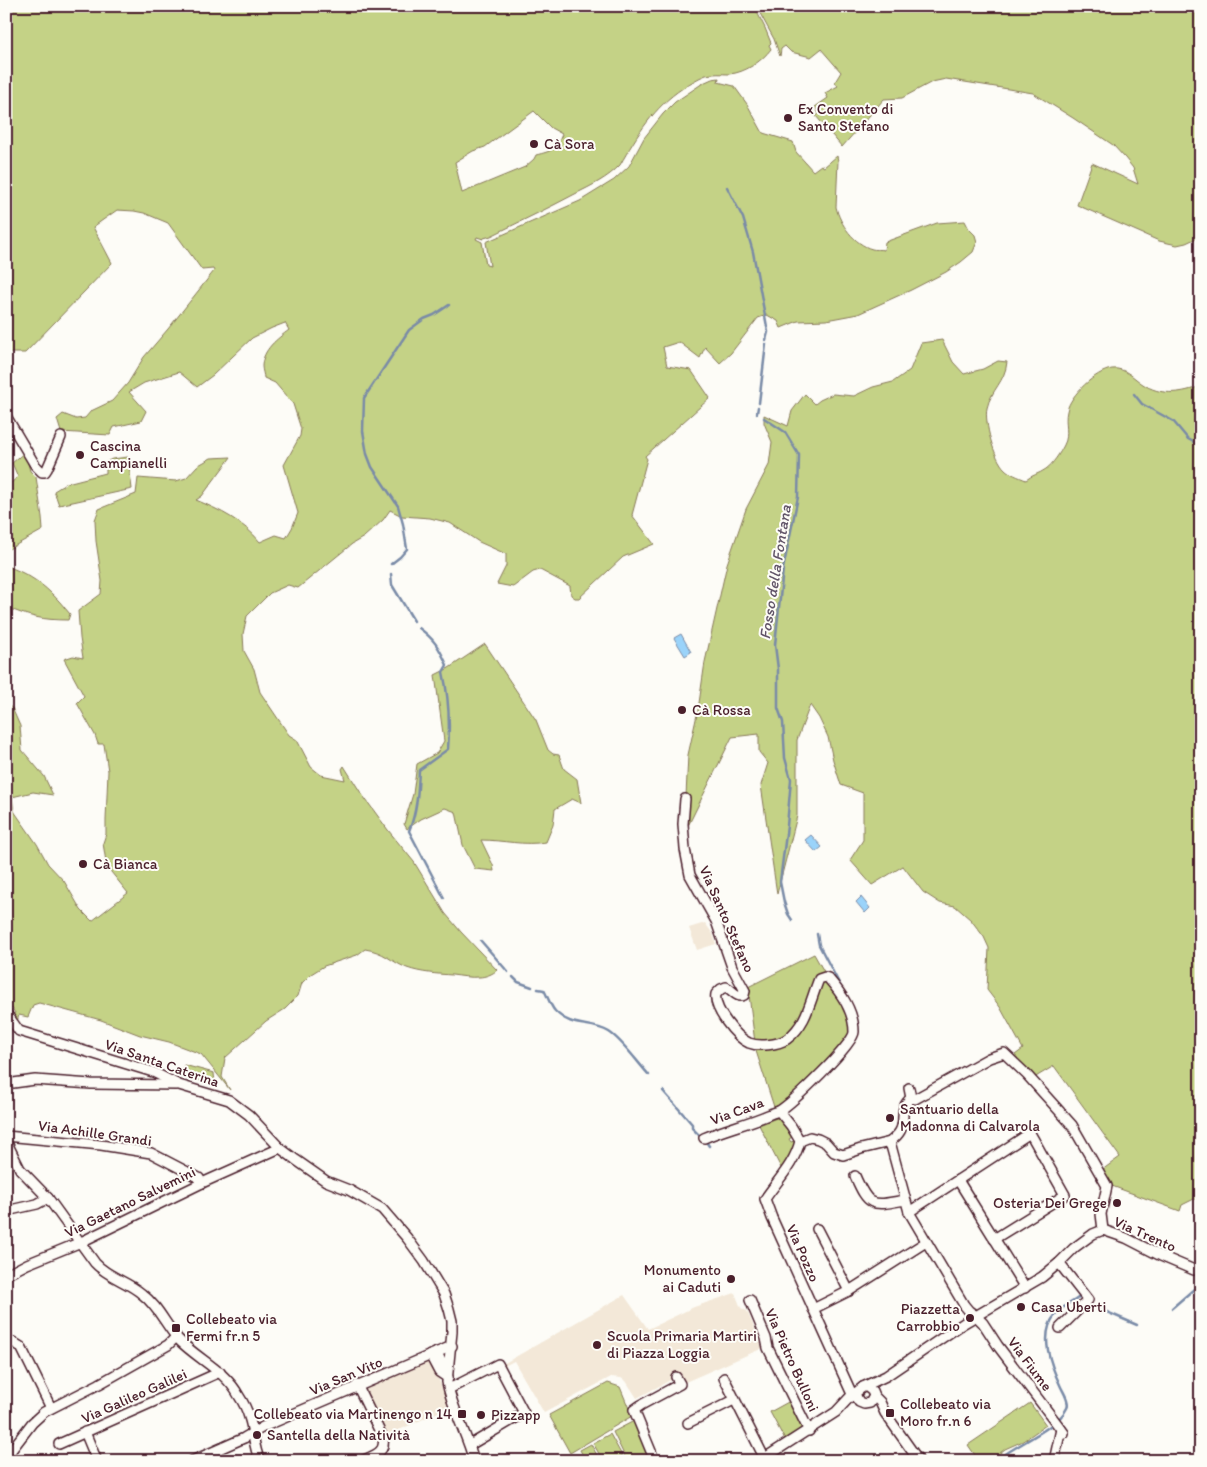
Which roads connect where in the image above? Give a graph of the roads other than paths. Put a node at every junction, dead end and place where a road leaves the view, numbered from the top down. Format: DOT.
graph roads {
  1 [pos="6,416"];
  2 [pos="61,437"];
  3 [pos="685,799"];
  4 [pos="6,1013"];
  5 [pos="6,1026"];
  6 [pos="19,1031"];
  7 [pos="6,1084"];
  8 [pos="179,1085"];
  9 [pos="909,1088"];
  10 [pos="910,1098"];
  11 [pos="779,1111"];
  12 [pos="1068,1115"];
  13 [pos="1072,1125"];
  14 [pos="6,1136"];
  15 [pos="269,1136"];
  16 [pos="704,1138"];
  17 [pos="6,1141"];
  18 [pos="800,1141"];
  19 [pos="890,1142"];
  20 [pos="280,1148"];
  21 [pos="266,1155"];
  22 [pos="855,1176"];
  23 [pos="958,1180"];
  24 [pos="202,1182"];
  25 [pos="48,1198"];
  26 [pos="905,1200"];
  27 [pos="6,1211"];
  28 [pos="909,1212"];
  29 [pos="817,1229"];
  30 [pos="1104,1230"];
  31 [pos="994,1239"];
  32 [pos="81,1242"];
  33 [pos="926,1242"];
  34 [pos="1059,1264"];
  35 [pos="1201,1268"];
  36 [pos="6,1275"];
  37 [pos="1025,1288"];
  38 [pos="849,1290"];
  39 [pos="750,1300"];
  40 [pos="813,1309"];
  41 [pos="975,1314"];
  42 [pos="1060,1328"];
  43 [pos="179,1340"];
  44 [pos="6,1343"];
  45 [pos="452,1346"];
  46 [pos="434,1354"];
  47 [pos="220,1372"];
  48 [pos="886,1376"];
  49 [pos="676,1377"];
  50 [pos="448,1378"];
  51 [pos="724,1378"];
  52 [pos="357,1385"];
  53 [pos="448,1389"];
  54 [pos="874,1395"];
  55 [pos="860,1396"];
  56 [pos="734,1400"];
  57 [pos="51,1408"];
  58 [pos="836,1412"];
  59 [pos="885,1413"];
  60 [pos="688,1423"];
  61 [pos="809,1431"];
  62 [pos="85,1432"];
  63 [pos="252,1432"];
  64 [pos="474,1442"];
  65 [pos="59,1444"];
  66 [pos="6,1457"];
  67 [pos="763,1460"];
  68 [pos="97,1461"];
  69 [pos="192,1461"];
  70 [pos="260,1461"];
  71 [pos="362,1461"];
  72 [pos="474,1461"];
  73 [pos="655,1461"];
  74 [pos="919,1461"];
  75 [pos="1054,1461"];
  1 -- 2 [label="street"];
  3 -- 11 [label="street, Via Santo Stefano"];
  4 -- 6 [label="street"];
  5 -- 6 [label="street, Via Santa Caterina"];
  6 -- 8 [label="street, Via Santa Caterina"];
  7 -- 8 [label="street"];
  8 -- 15 [label="street, Via Santa Caterina"];
  9 -- 10 [label="street"];
  10 -- 13 [label="street"];
  10 -- 19 [label="street"];
  11 -- 16 [label="street, Via Cava"];
  11 -- 18 [label="street"];
  12 -- 13 [label="street"];
  13 -- 30 [label="street"];
  14 -- 24 [label="street, Via Achille Grandi"];
  15 -- 20 [label="street, Via Santa Caterina"];
  15 -- 21 [label="street"];
  17 -- 25 [label="street"];
  18 -- 19 [label="street"];
  18 -- 40 [label="street, Via Pozzo"];
  19 -- 26 [label="street, Via Fiume"];
  20 -- 21 [label="street, Via Gaetano Salvemini"];
  20 -- 45 [label="street, Via Santa Caterina"];
  21 -- 24 [label="street, Via Gaetano Salvemini"];
  22 -- 26 [label="street"];
  23 -- 28 [label="street"];
  23 -- 31 [label="street"];
  23 -- 31 [label="street"];
  24 -- 32 [label="street, Via Gaetano Salvemini"];
  25 -- 27 [label="street"];
  25 -- 32 [label="street"];
  26 -- 28 [label="street, Via Fiume"];
  28 -- 33 [label="street, Via Fiume"];
  29 -- 38 [label="street"];
  30 -- 34 [label="street, Via Trento"];
  30 -- 35 [label="street, Via Trento"];
  31 -- 37 [label="street"];
  32 -- 36 [label="street, Via Gaetano Salvemini"];
  32 -- 43 [label="street"];
  33 -- 38 [label="street"];
  33 -- 41 [label="street, Via Fiume"];
  34 -- 37 [label="street, Via Trento"];
  34 -- 42 [label="street"];
  37 -- 41 [label="street, Via Trento"];
  38 -- 40 [label="street"];
  39 -- 61 [label="street, Via Pietro Bulloni"];
  40 -- 55 [label="street, Via Pozzo"];
  41 -- 48 [label="street"];
  41 -- 75 [label="street, Via Fiume"];
  43 -- 47 [label="street"];
  43 -- 57 [label="street"];
  44 -- 57 [label="street"];
  45 -- 46 [label="street, Via San Vito"];
  45 -- 50 [label="street, Via Santa Caterina"];
  46 -- 50 [label="street"];
  46 -- 52 [label="street, Via San Vito"];
  47 -- 62 [label="street, Via Galileo Galilei"];
  47 -- 63 [label="street"];
  48 -- 54 [label="street"];
  48 -- 55 [label="street"];
  49 -- 73 [label="street"];
  50 -- 53 [label="street, Via Santa Caterina"];
  51 -- 56 [label="street"];
  52 -- 63 [label="street, Via San Vito"];
  52 -- 71 [label="street"];
  53 -- 64 [label="street, Via Santa Caterina"];
  53 -- 64 [label="street"];
  54 -- 55 [label="street"];
  54 -- 55 [label="street"];
  54 -- 59 [label="street"];
  55 -- 58 [label="street"];
  55 -- 58 [label="street"];
  55 -- 59 [label="street"];
  56 -- 60 [label="street"];
  56 -- 67 [label="street"];
  57 -- 66 [label="street"];
  58 -- 61 [label="street"];
  59 -- 74 [label="street"];
  61 -- 67 [label="street"];
  62 -- 65 [label="street, Via Galileo Galilei"];
  62 -- 68 [label="street"];
  63 -- 69 [label="street, Via San Vito"];
  63 -- 70 [label="street"];
  64 -- 72 [label="street, Via Santa Caterina"];
}
